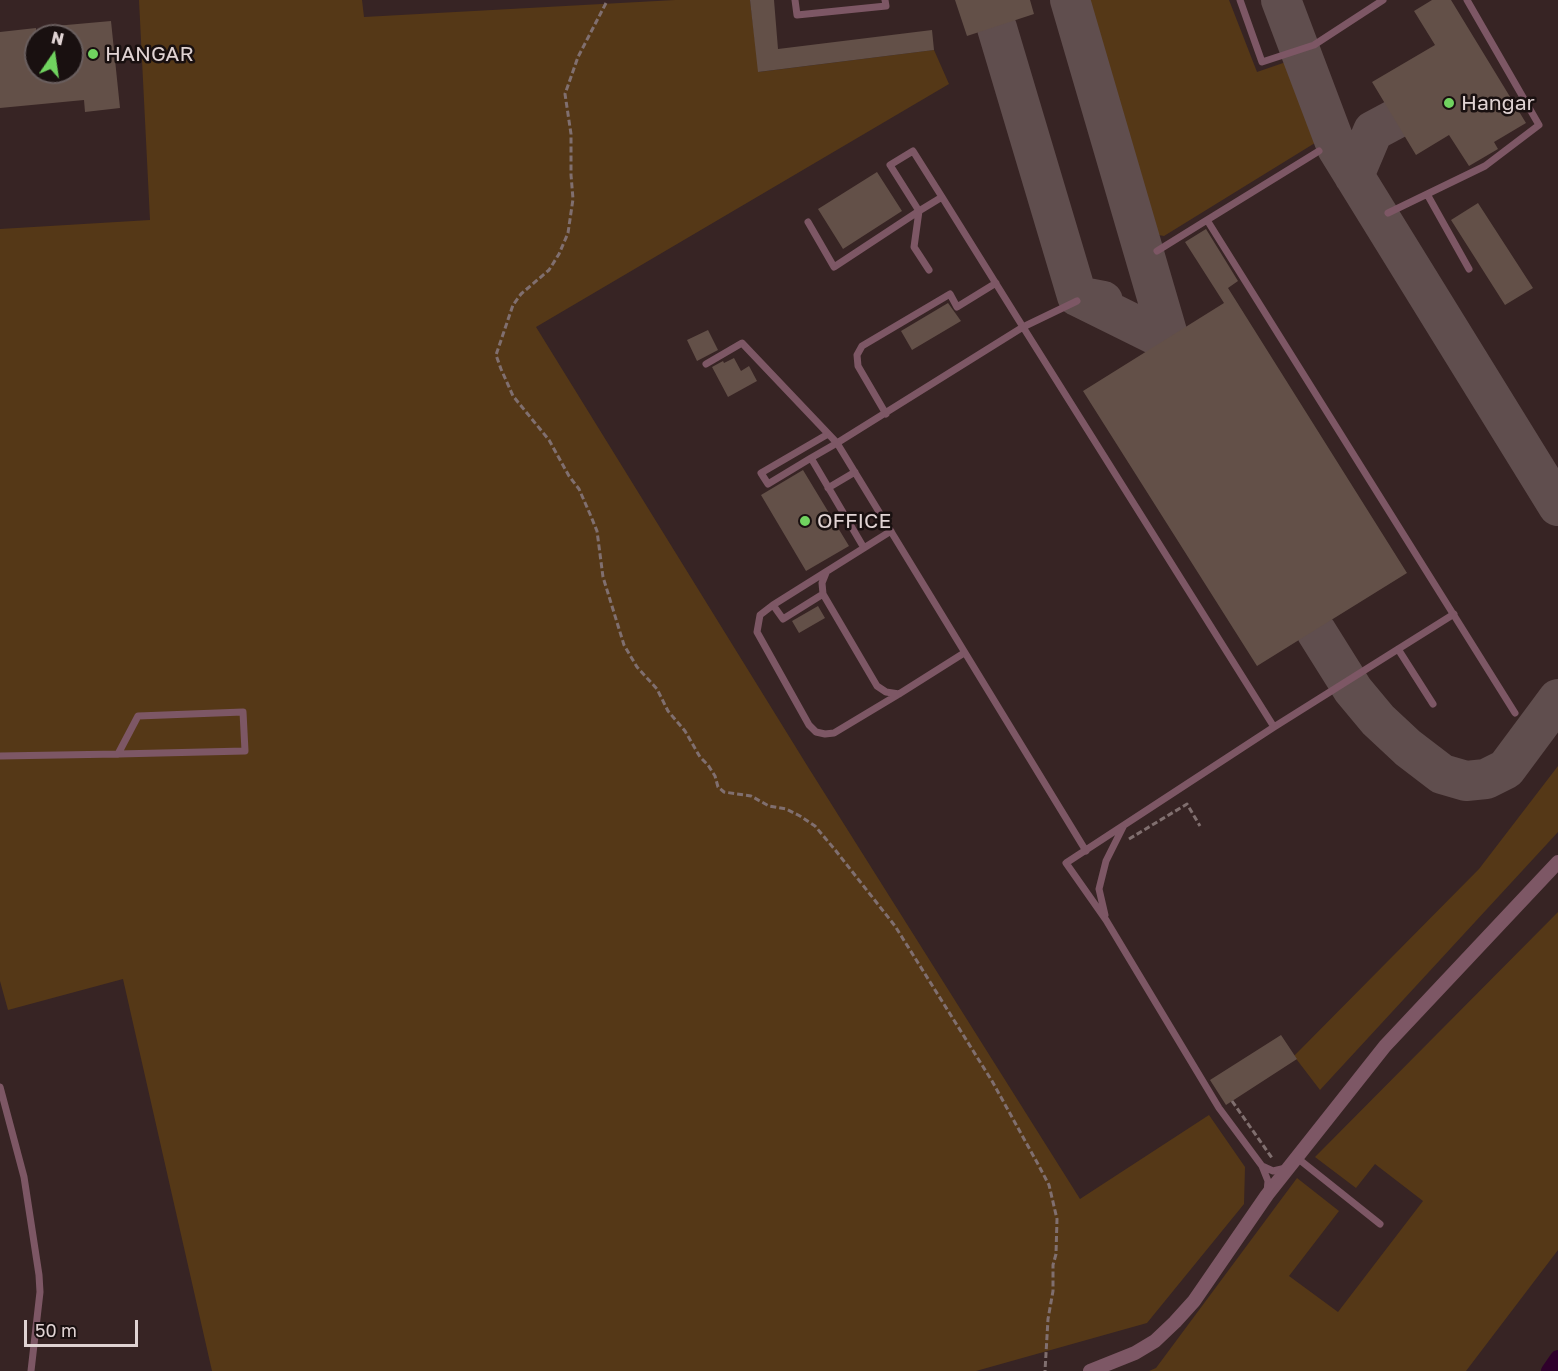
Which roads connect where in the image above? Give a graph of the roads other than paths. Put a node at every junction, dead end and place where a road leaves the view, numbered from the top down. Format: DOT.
graph roads {
  1 [pos="795,0"];
  2 [pos="885,0"];
  3 [pos="1240,0"];
  4 [pos="1383,0"];
  5 [pos="1467,0"];
  6 [pos="1319,151"];
  7 [pos="1427,194"];
  8 [pos="942,196"];
  9 [pos="919,212"];
  10 [pos="1388,213"];
  11 [pos="1207,220"];
  12 [pos="808,222"];
  13 [pos="1157,251"];
  14 [pos="1469,269"];
  15 [pos="929,270"];
  16 [pos="996,283"];
  17 [pos="1077,301"];
  18 [pos="1023,327"];
  19 [pos="706,364"];
  20 [pos="886,414"];
  21 [pos="828,434"];
  22 [pos="837,443"];
  23 [pos="810,458"];
  24 [pos="855,472"];
  25 [pos="828,488"];
  26 [pos="891,531"];
  27 [pos="864,548"];
  28 [pos="827,571"];
  29 [pos="823,594"];
  30 [pos="773,605"];
  31 [pos="1454,614"];
  32 [pos="1398,649"];
  33 [pos="964,653"];
  34 [pos="899,694"];
  35 [pos="1433,704"];
  36 [pos="1515,713"];
  37 [pos="1274,727"];
  38 [pos="118,754"];
  39 [pos="0,756"];
  40 [pos="1124,826"];
  41 [pos="1086,851"];
  42 [pos="1558,862"];
  43 [pos="1106,920"];
  44 [pos="0,1086"];
  45 [pos="1288,1165"];
  46 [pos="1262,1166"];
  47 [pos="1267,1195"];
  48 [pos="1380,1224"];
  49 [pos="31,1371"];
  50 [pos="1090,1371"];
  1 -- 2 [label="lane"];
  3 -- 4 [label="lane"];
  5 -- 7 [label="lane"];
  6 -- 11 [label="lane"];
  7 -- 10 [label="lane"];
  7 -- 14 [label="lane"];
  8 -- 9 [label="lane"];
  8 -- 9 [label="lane"];
  8 -- 16 [label="lane"];
  9 -- 12 [label="lane"];
  9 -- 15 [label="lane"];
  11 -- 13 [label="lane"];
  11 -- 31 [label="lane"];
  16 -- 18 [label="lane"];
  16 -- 20 [label="lane"];
  17 -- 18 [label="lane"];
  18 -- 20 [label="lane"];
  18 -- 37 [label="lane"];
  19 -- 21 [label="lane"];
  20 -- 22 [label="lane"];
  21 -- 22 [label="lane"];
  21 -- 23 [label="lane"];
  22 -- 23 [label="lane"];
  22 -- 24 [label="lane"];
  23 -- 25 [label="lane"];
  24 -- 25 [label="lane"];
  24 -- 26 [label="lane"];
  25 -- 27 [label="lane"];
  26 -- 27 [label="lane"];
  26 -- 33 [label="lane"];
  27 -- 28 [label="lane"];
  28 -- 29 [label="lane"];
  28 -- 30 [label="lane"];
  29 -- 30 [label="lane"];
  29 -- 34 [label="lane"];
  30 -- 34 [label="lane"];
  31 -- 32 [label="lane"];
  31 -- 36 [label="lane"];
  32 -- 35 [label="lane"];
  32 -- 37 [label="lane"];
  33 -- 34 [label="lane"];
  33 -- 41 [label="lane"];
  37 -- 40 [label="lane"];
  38 -- 38 [label="lane"];
  38 -- 39 [label="lane"];
  40 -- 41 [label="lane"];
  40 -- 43 [label="lane"];
  41 -- 43 [label="lane"];
  42 -- 45 [label="street"];
  43 -- 46 [label="lane"];
  44 -- 49 [label="lane"];
  45 -- 46 [label="lane"];
  45 -- 47 [label="street"];
  45 -- 48 [label="lane"];
  46 -- 47 [label="lane"];
  47 -- 50 [label="street"];
}
